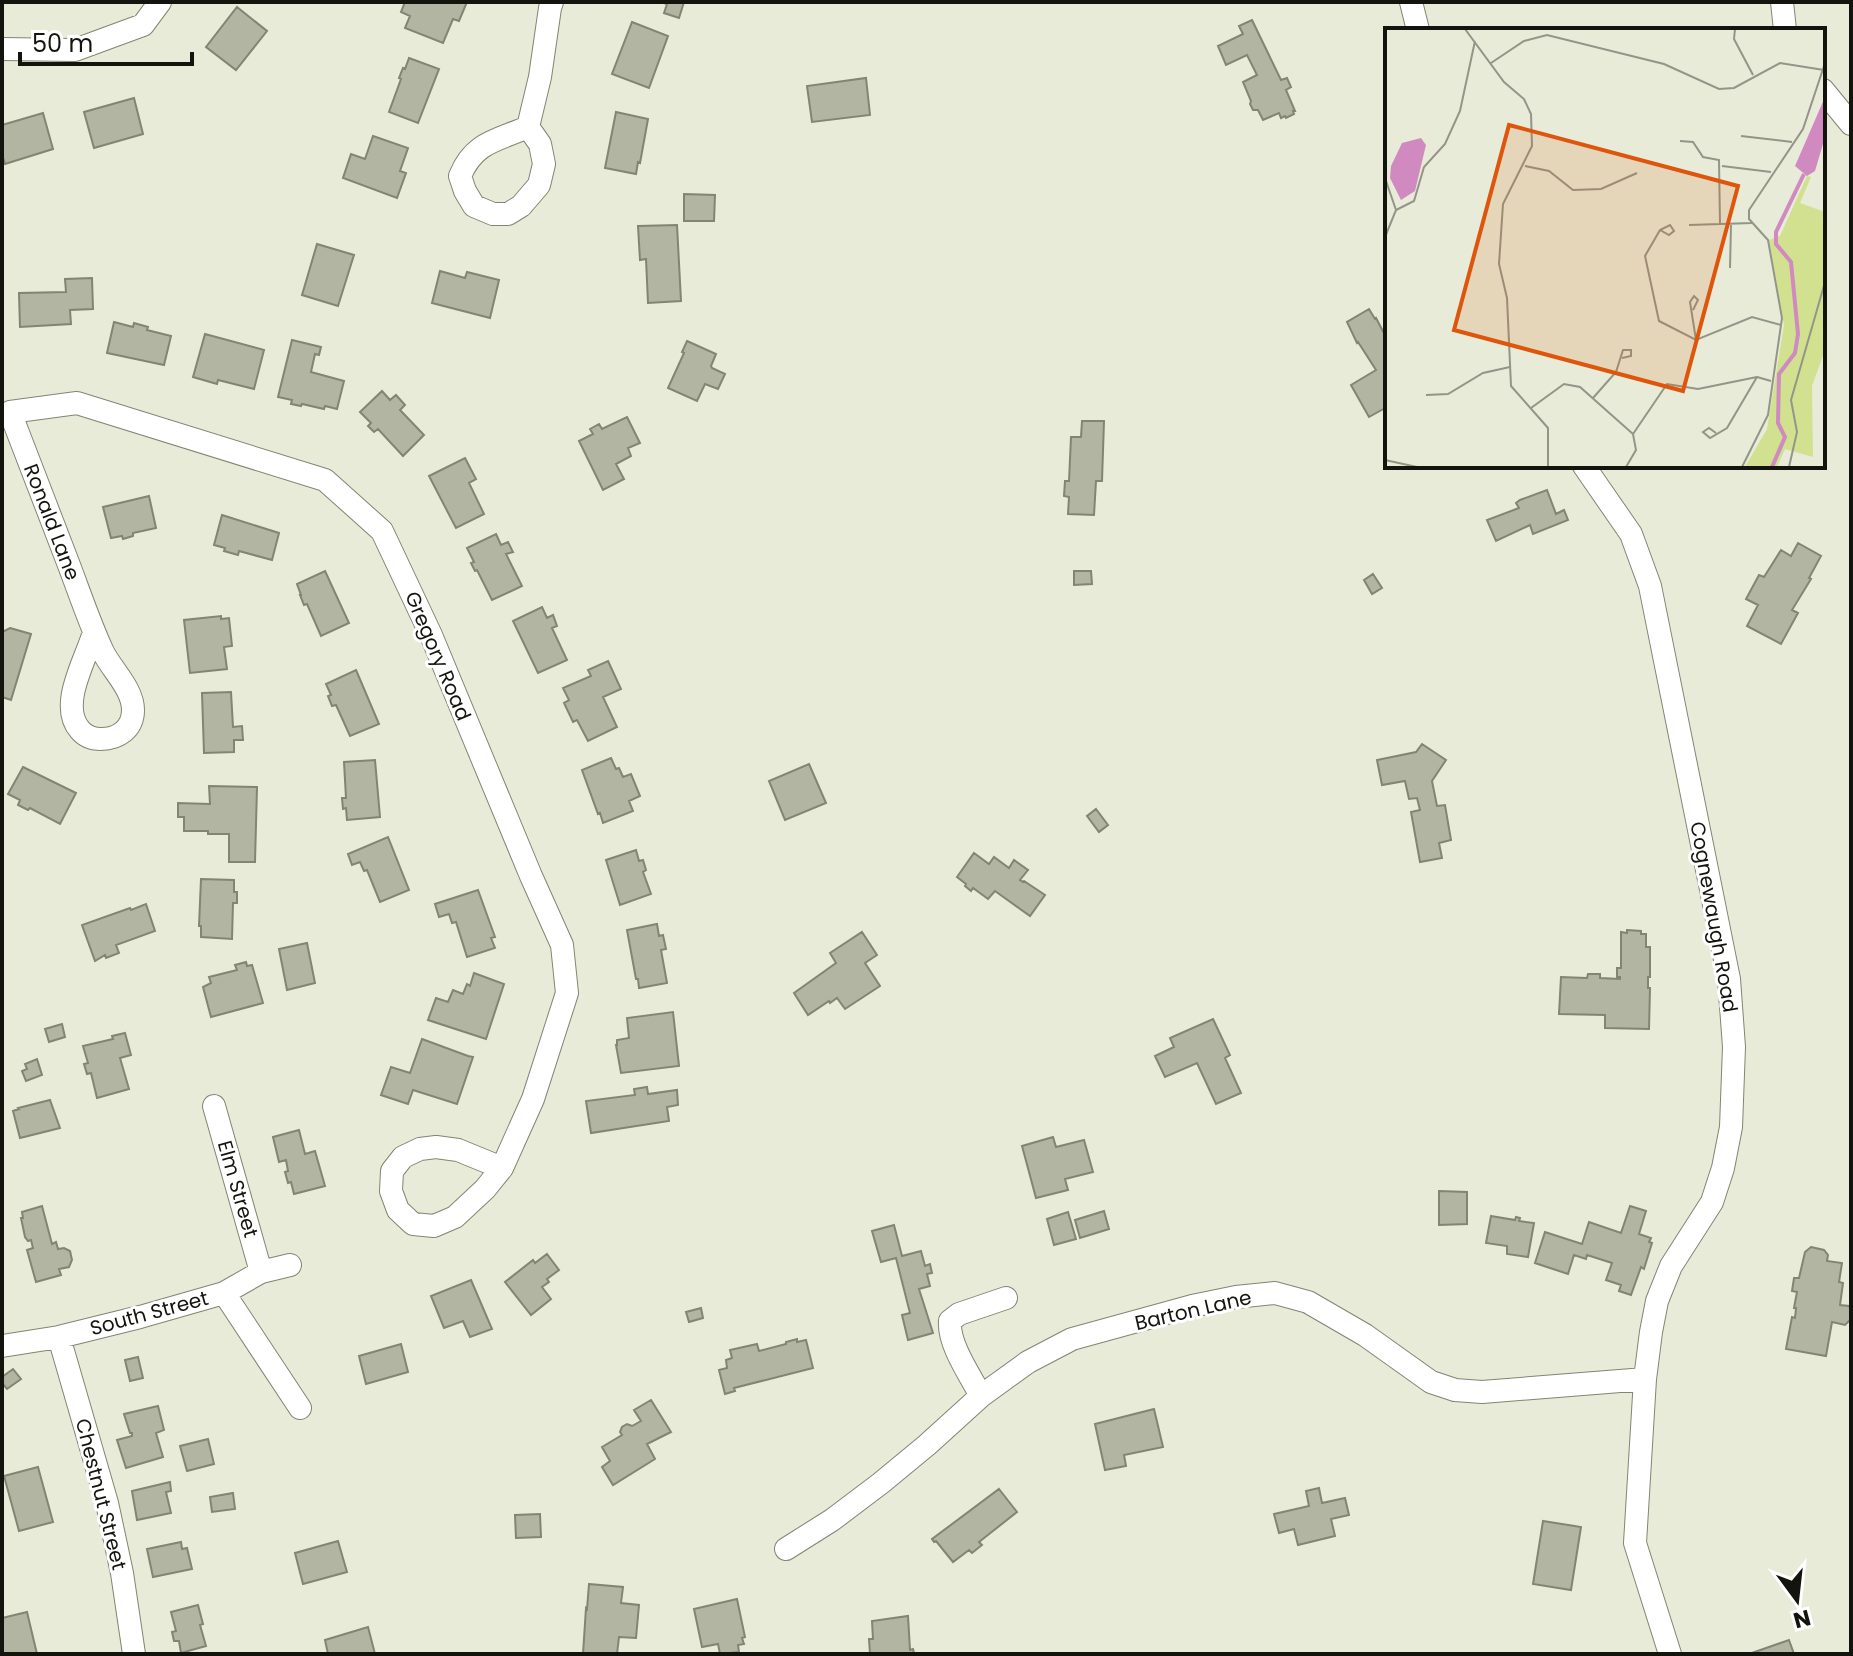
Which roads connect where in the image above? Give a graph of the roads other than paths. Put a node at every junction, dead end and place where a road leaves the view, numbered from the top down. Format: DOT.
graph roads {
  1 [pos="160,2"];
  2 [pos="552,2"];
  3 [pos="1411,2"];
  4 [pos="1782,2"];
  5 [pos="1418,28"];
  6 [pos="1785,28"];
  7 [pos="2,49"];
  8 [pos="1825,92"];
  9 [pos="1851,124"];
  10 [pos="528,127"];
  11 [pos="6,414"];
  12 [pos="1585,468"];
  13 [pos="94,632"];
  14 [pos="214,1106"];
  15 [pos="502,1168"];
  16 [pos="290,1265"];
  17 [pos="261,1272"];
  18 [pos="224,1293"];
  19 [pos="1006,1298"];
  20 [pos="59,1337"];
  21 [pos="2,1346"];
  22 [pos="1645,1379"];
  23 [pos="981,1396"];
  24 [pos="300,1408"];
  25 [pos="786,1549"];
  26 [pos="134,1654"];
  27 [pos="1670,1654"];
  1 -- 7 [label="street"];
  2 -- 10 [label="street"];
  3 -- 5 [label="street"];
  4 -- 6 [label="street"];
  8 -- 9 [label="street"];
  11 -- 13 [label="street, Ronald Lane"];
  11 -- 15 [label="street, Gregory Road"];
  12 -- 22 [label="street, Cognewaugh Road"];
  14 -- 17 [label="street, Elm Street"];
  15 -- 15 [label="street, Gregory Road"];
  16 -- 17 [label="street, South Street"];
  17 -- 18 [label="street, South Street"];
  18 -- 20 [label="street, South Street"];
  18 -- 24 [label="street"];
  19 -- 23 [label="street"];
  20 -- 21 [label="street, South Street"];
  20 -- 26 [label="street, Chestnut Street"];
  22 -- 23 [label="street, Barton Lane"];
  22 -- 27 [label="street, Cognewaugh Road"];
  23 -- 25 [label="street, Barton Lane"];
}
